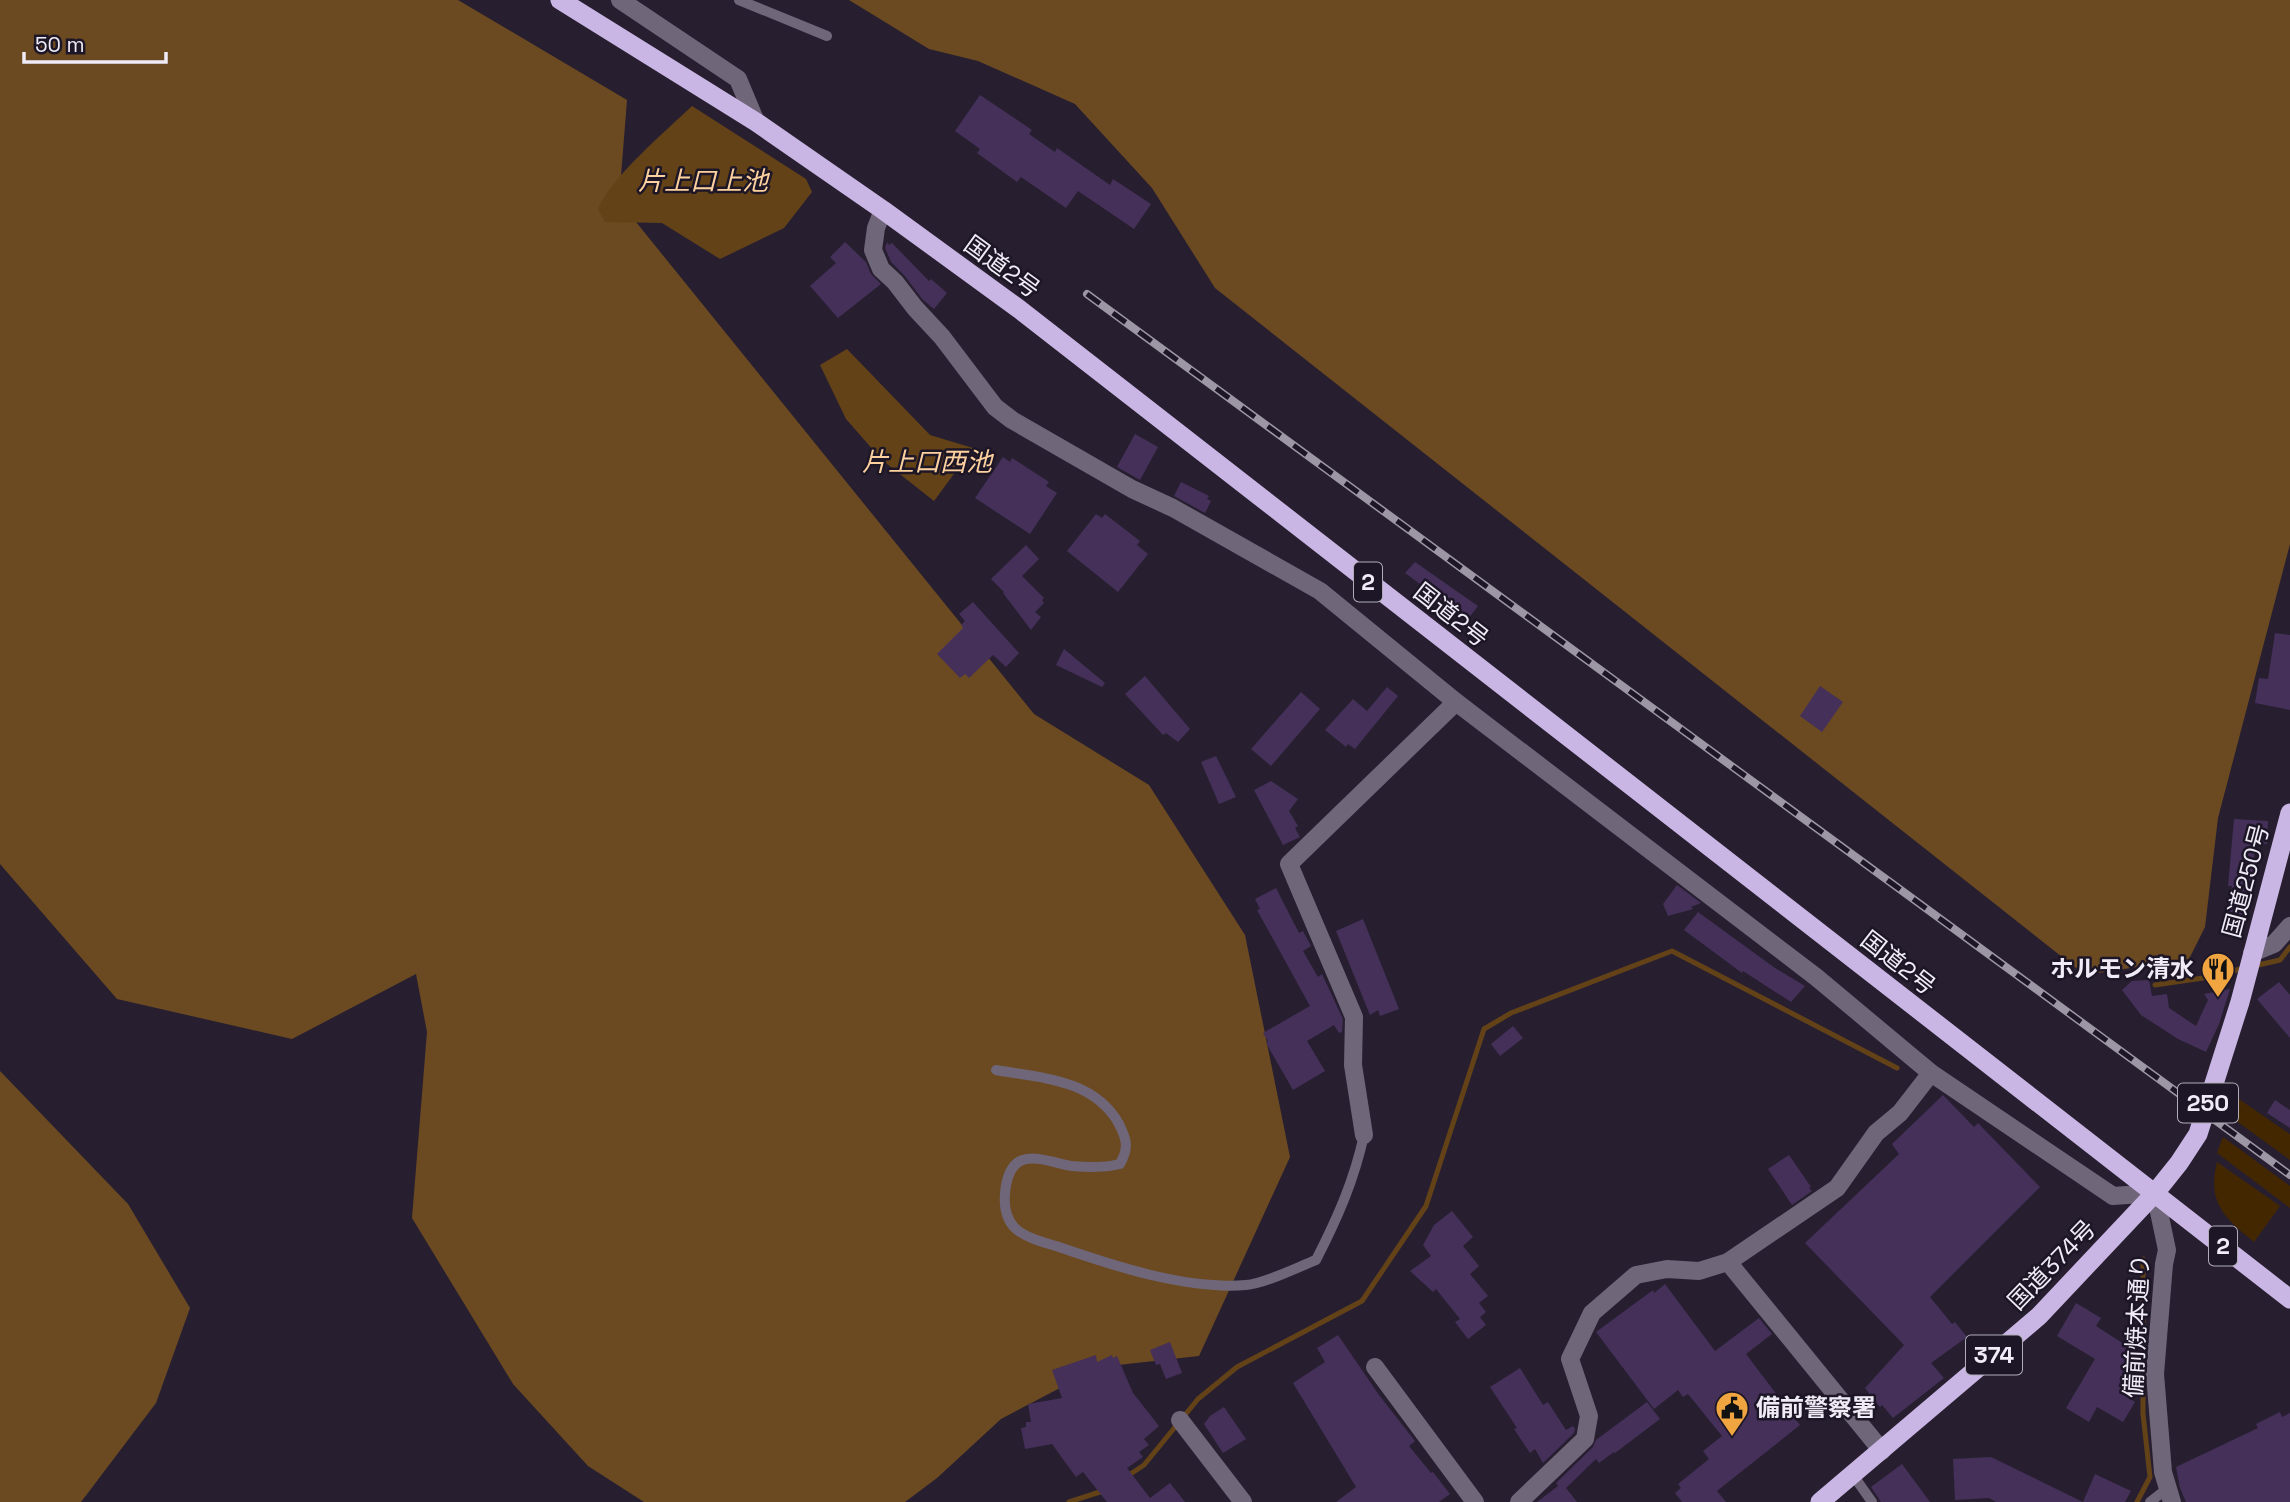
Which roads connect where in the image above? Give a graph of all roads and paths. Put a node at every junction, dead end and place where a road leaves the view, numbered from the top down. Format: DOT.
graph roads {
  1 [pos="560,0"];
  2 [pos="620,0"];
  3 [pos="739,0"];
  4 [pos="827,36"];
  5 [pos="756,122"];
  6 [pos="883,210"];
  7 [pos="1456,702"];
  8 [pos="2290,813"];
  9 [pos="2290,926"];
  10 [pos="2252,953"];
  11 [pos="996,1070"];
  12 [pos="1931,1073"];
  13 [pos="1364,1135"];
  14 [pos="2155,1194"];
  15 [pos="1728,1262"];
  16 [pos="2290,1299"];
  17 [pos="1375,1367"];
  18 [pos="1180,1420"];
  19 [pos="1882,1451"];
  20 [pos="1853,1475"];
  21 [pos="2170,1495"];
  22 [pos="1243,1502"];
  23 [pos="1475,1502"];
  24 [pos="1519,1502"];
  25 [pos="1820,1502"];
  26 [pos="1872,1502"];
  27 [pos="2150,1502"];
  1 -- 5 [label="highway, 国道2号 / 2"];
  2 -- 5 [label="street"];
  3 -- 4 [label="lane"];
  5 -- 6 [label="highway, 国道2号 / 2"];
  6 -- 7 [label="street"];
  6 -- 14 [label="highway, 国道2号 / 2"];
  7 -- 12 [label="street"];
  7 -- 13 [label="street"];
  8 -- 10 [label="highway, 国道250号 / 250"];
  9 -- 10 [label="street"];
  10 -- 14 [label="highway, 国道250号 / 250"];
  11 -- 13 [label="lane"];
  12 -- 14 [label="street"];
  12 -- 15 [label="street"];
  14 -- 16 [label="highway, 国道2号 / 2"];
  14 -- 19 [label="highway, 国道374号 / 374"];
  14 -- 21 [label="street, 備前焼本通り"];
  15 -- 19 [label="street"];
  15 -- 24 [label="street"];
  17 -- 23 [label="street"];
  18 -- 22 [label="street"];
  19 -- 20 [label="highway, 国道374号 / 374"];
  20 -- 25 [label="highway, 国道374号 / 374"];
  20 -- 26 [label="lane"];
  21 -- 27 [label="lane"];
}
